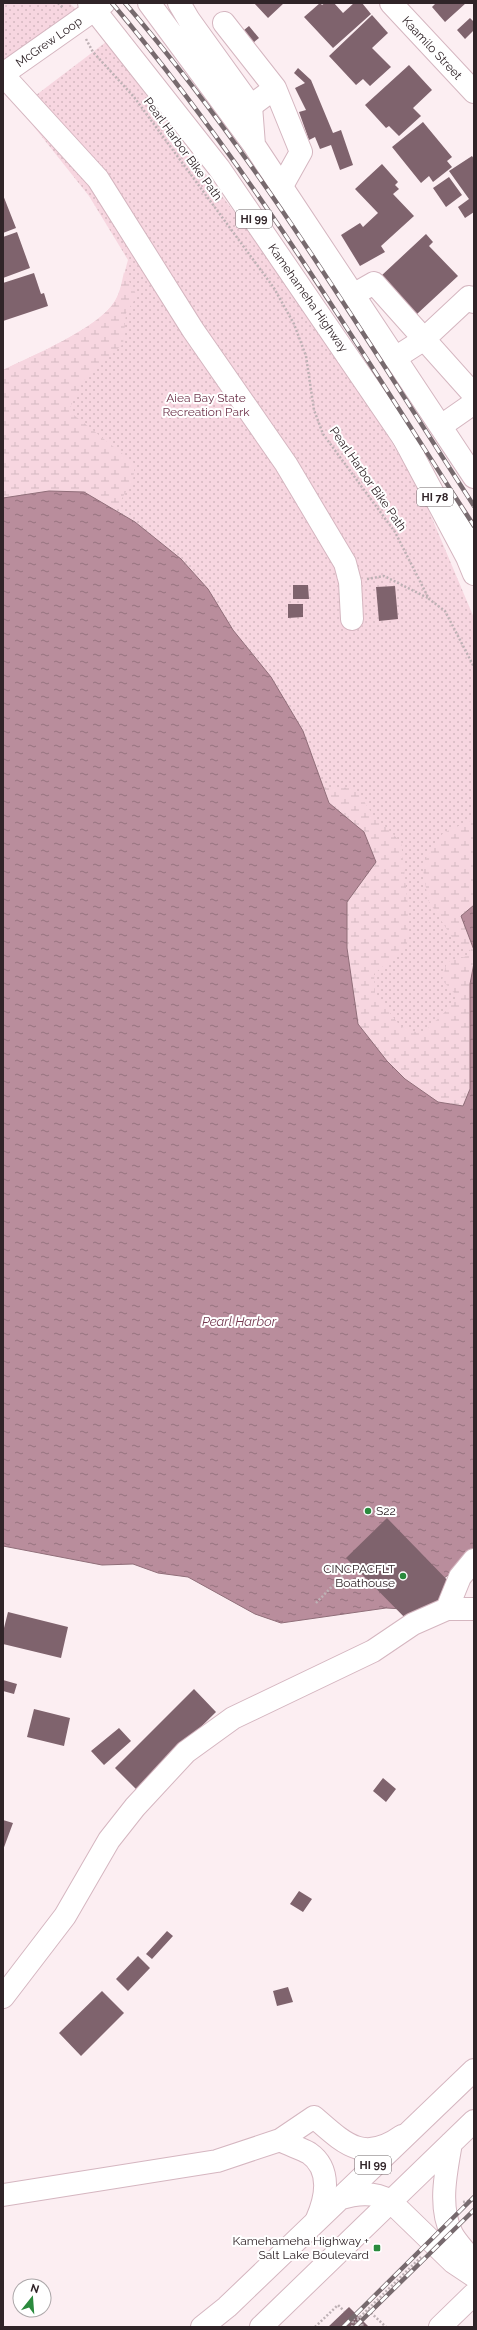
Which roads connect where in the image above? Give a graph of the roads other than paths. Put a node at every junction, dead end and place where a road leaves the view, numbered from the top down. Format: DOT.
graph roads {
  1 [pos="149,3"];
  2 [pos="180,3"];
  3 [pos="391,3"];
  4 [pos="91,9"];
  5 [pos="224,23"];
  6 [pos="3,75"];
  7 [pos="275,88"];
  8 [pos="474,92"];
  9 [pos="243,112"];
  10 [pos="282,186"];
  11 [pos="353,295"];
  12 [pos="474,302"];
  13 [pos="423,340"];
  14 [pos="395,358"];
  15 [pos="474,395"];
  16 [pos="474,403"];
  17 [pos="441,426"];
  18 [pos="404,437"];
  19 [pos="474,477"];
  20 [pos="472,558"];
  21 [pos="352,620"];
  22 [pos="474,1560"];
  23 [pos="447,1609"];
  24 [pos="474,1609"];
  25 [pos="3,1996"];
  26 [pos="474,2070"];
  27 [pos="474,2121"];
  28 [pos="409,2132"];
  29 [pos="280,2140"];
  30 [pos="452,2143"];
  31 [pos="3,2195"];
  32 [pos="338,2199"];
  33 [pos="390,2201"];
  34 [pos="317,2219"];
  35 [pos="474,2264"];
  36 [pos="474,2276"];
  37 [pos="474,2294"];
  38 [pos="228,2307"];
  39 [pos="202,2327"];
  40 [pos="216,2327"];
  41 [pos="261,2327"];
  42 [pos="440,2327"];
  1 -- 9 [label="main road"];
  2 -- 9 [label="main road"];
  3 -- 8 [label="main road, Kaamilo Street"];
  4 -- 6 [label="main road, McGrew Loop"];
  4 -- 18 [label="main road, Kamehameha Highway / HI 99"];
  5 -- 7 [label="main road"];
  6 -- 21 [label="main road"];
  7 -- 9 [label="main road"];
  7 -- 10 [label="main road"];
  9 -- 10 [label="main road"];
  10 -- 11 [label="main road"];
  11 -- 13 [label="main road"];
  11 -- 14 [label="main road"];
  12 -- 13 [label="main road"];
  13 -- 14 [label="main road"];
  13 -- 15 [label="main road"];
  14 -- 17 [label="main road"];
  16 -- 17 [label="main road"];
  17 -- 19 [label="main road"];
  18 -- 20 [label="main road, HI 78"];
  22 -- 23 [label="main road"];
  23 -- 24 [label="main road"];
  23 -- 25 [label="main road"];
  26 -- 28 [label="main road, HI 99"];
  27 -- 30 [label="main road"];
  28 -- 29 [label="main road"];
  28 -- 32 [label="main road, HI 99"];
  29 -- 31 [label="main road"];
  29 -- 34 [label="main road"];
  30 -- 33 [label="main road"];
  30 -- 35 [label="main road"];
  32 -- 33 [label="main road"];
  32 -- 34 [label="main road, HI 99"];
  33 -- 36 [label="main road"];
  33 -- 41 [label="main road"];
  34 -- 38 [label="main road, HI 99"];
  37 -- 42 [label="main road"];
  38 -- 39 [label="main road, HI 99"];
  38 -- 40 [label="main road"];
}
